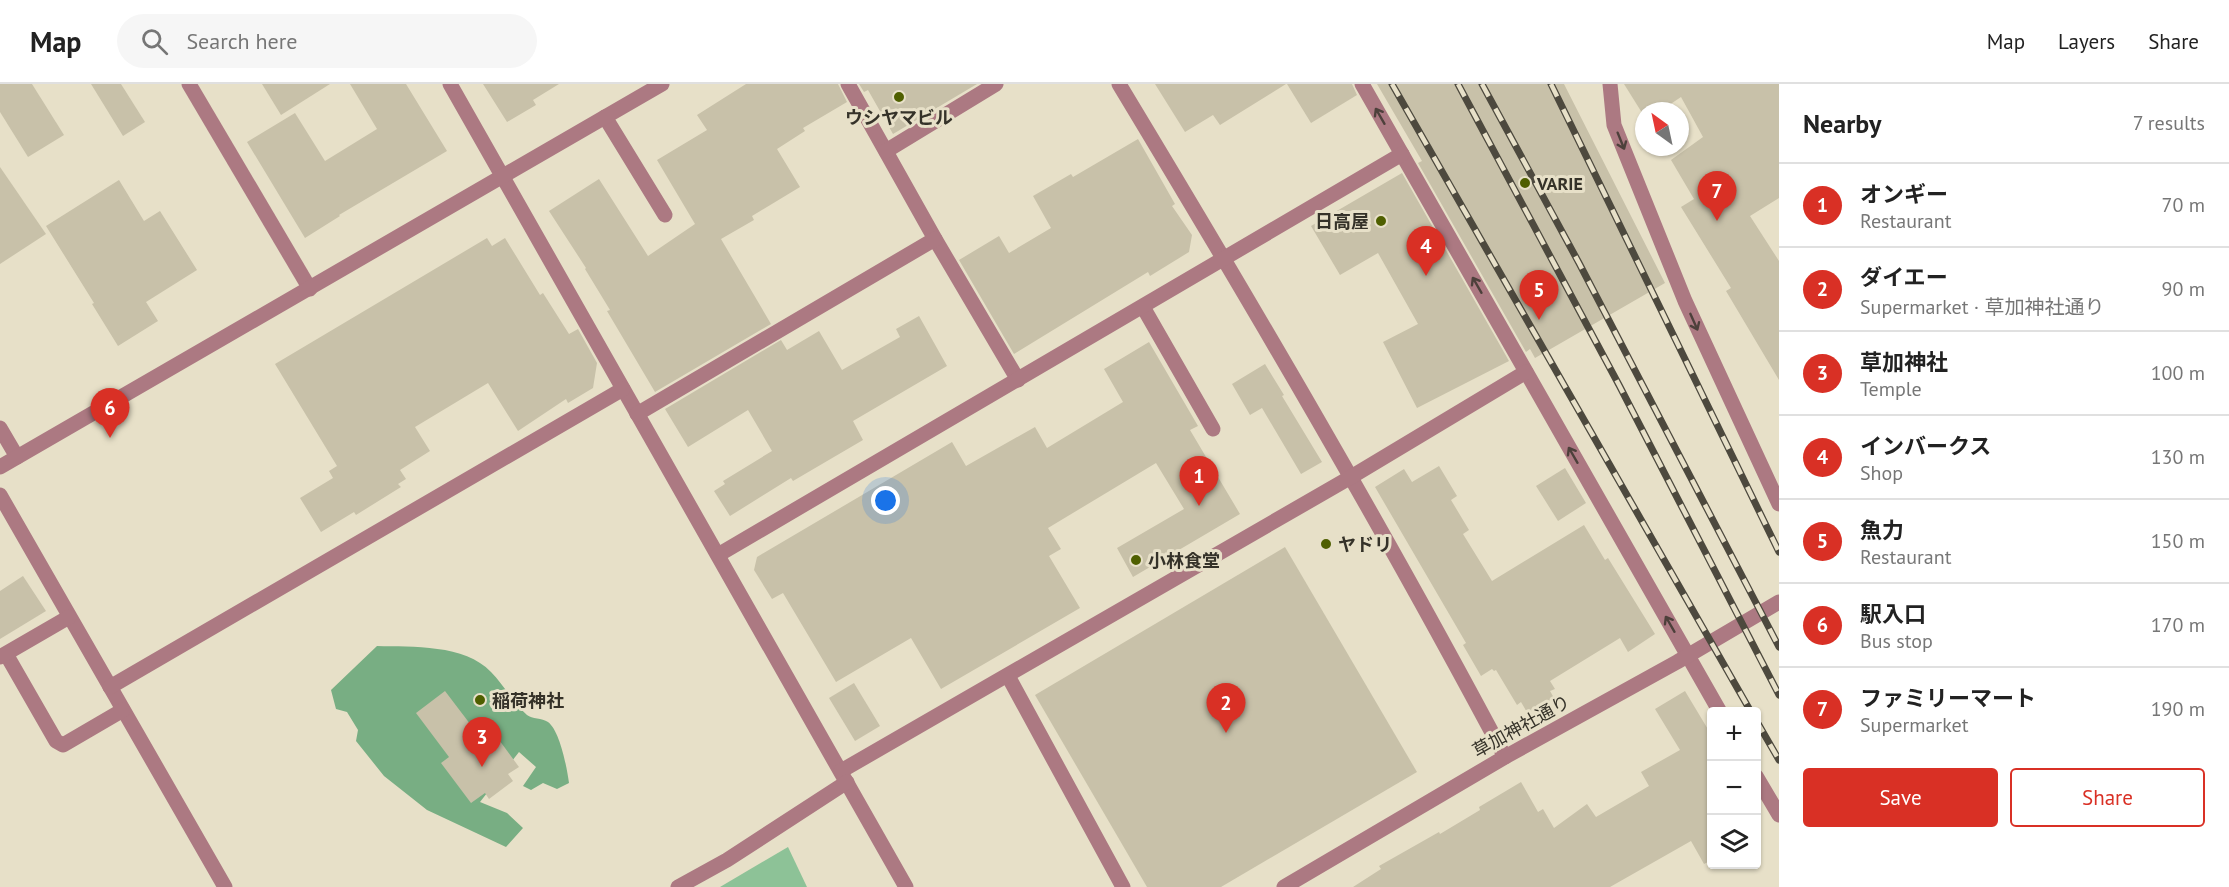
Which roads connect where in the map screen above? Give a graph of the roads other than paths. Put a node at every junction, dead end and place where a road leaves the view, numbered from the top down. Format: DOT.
graph roads {
  1 [pos="189,84"];
  2 [pos="450,84"];
  3 [pos="662,84"];
  4 [pos="848,84"];
  5 [pos="996,84"];
  6 [pos="1119,84"];
  7 [pos="1362,84"];
  8 [pos="1610,84"];
  9 [pos="605,117"];
  10 [pos="886,151"];
  11 [pos="1402,154"];
  12 [pos="503,177"];
  13 [pos="665,215"];
  14 [pos="935,240"];
  15 [pos="1225,259"];
  16 [pos="310,289"];
  17 [pos="1143,307"];
  18 [pos="1526,372"];
  19 [pos="1018,380"];
  20 [pos="623,389"];
  21 [pos="637,414"];
  22 [pos="0,428"];
  23 [pos="1214,429"];
  24 [pos="17,457"];
  25 [pos="0,467"];
  26 [pos="1351,477"];
  27 [pos="0,495"];
  28 [pos="1779,504"];
  29 [pos="718,555"];
  30 [pos="1779,602"];
  31 [pos="69,617"];
  32 [pos="3,655"];
  33 [pos="1688,656"];
  34 [pos="1008,676"];
  35 [pos="110,687"];
  36 [pos="1718,707"];
  37 [pos="123,710"];
  38 [pos="1505,757"];
  39 [pos="844,777"];
  40 [pos="1761,784"];
  41 [pos="1779,815"];
  42 [pos="225,887"];
  43 [pos="678,887"];
  44 [pos="906,887"];
  45 [pos="1123,887"];
  46 [pos="1284,887"];
  1 -- 16 [label="street"];
  2 -- 12 [label="street"];
  3 -- 9 [label="street"];
  4 -- 10 [label="street"];
  5 -- 10 [label="street"];
  6 -- 15 [label="street"];
  11 -- 7 [label="street, one-way"];
  8 -- 28 [label="street, one-way"];
  9 -- 12 [label="street"];
  9 -- 13 [label="street"];
  10 -- 14 [label="street"];
  11 -- 15 [label="street"];
  18 -- 11 [label="street, one-way"];
  12 -- 16 [label="street"];
  12 -- 20 [label="street"];
  14 -- 19 [label="street"];
  14 -- 21 [label="street"];
  15 -- 17 [label="street"];
  15 -- 26 [label="street"];
  16 -- 24 [label="street"];
  17 -- 19 [label="street"];
  17 -- 23 [label="street"];
  18 -- 26 [label="street"];
  33 -- 18 [label="street, one-way"];
  19 -- 29 [label="street"];
  20 -- 21 [label="street"];
  20 -- 35 [label="street"];
  21 -- 29 [label="street"];
  22 -- 24 [label="street"];
  24 -- 25 [label="street"];
  26 -- 34 [label="street"];
  26 -- 38 [label="street"];
  27 -- 31 [label="street"];
  29 -- 39 [label="street"];
  30 -- 33 [label="street, 草加神社通り"];
  31 -- 32 [label="street"];
  31 -- 35 [label="street"];
  32 -- 37 [label="street"];
  33 -- 36 [label="street"];
  33 -- 38 [label="street, 草加神社通り"];
  34 -- 39 [label="street"];
  34 -- 45 [label="street"];
  35 -- 37 [label="street"];
  37 -- 42 [label="street"];
  38 -- 46 [label="street, 草加神社通り"];
  39 -- 43 [label="street"];
  39 -- 44 [label="street"];
  40 -- 41 [label="street"];
}
